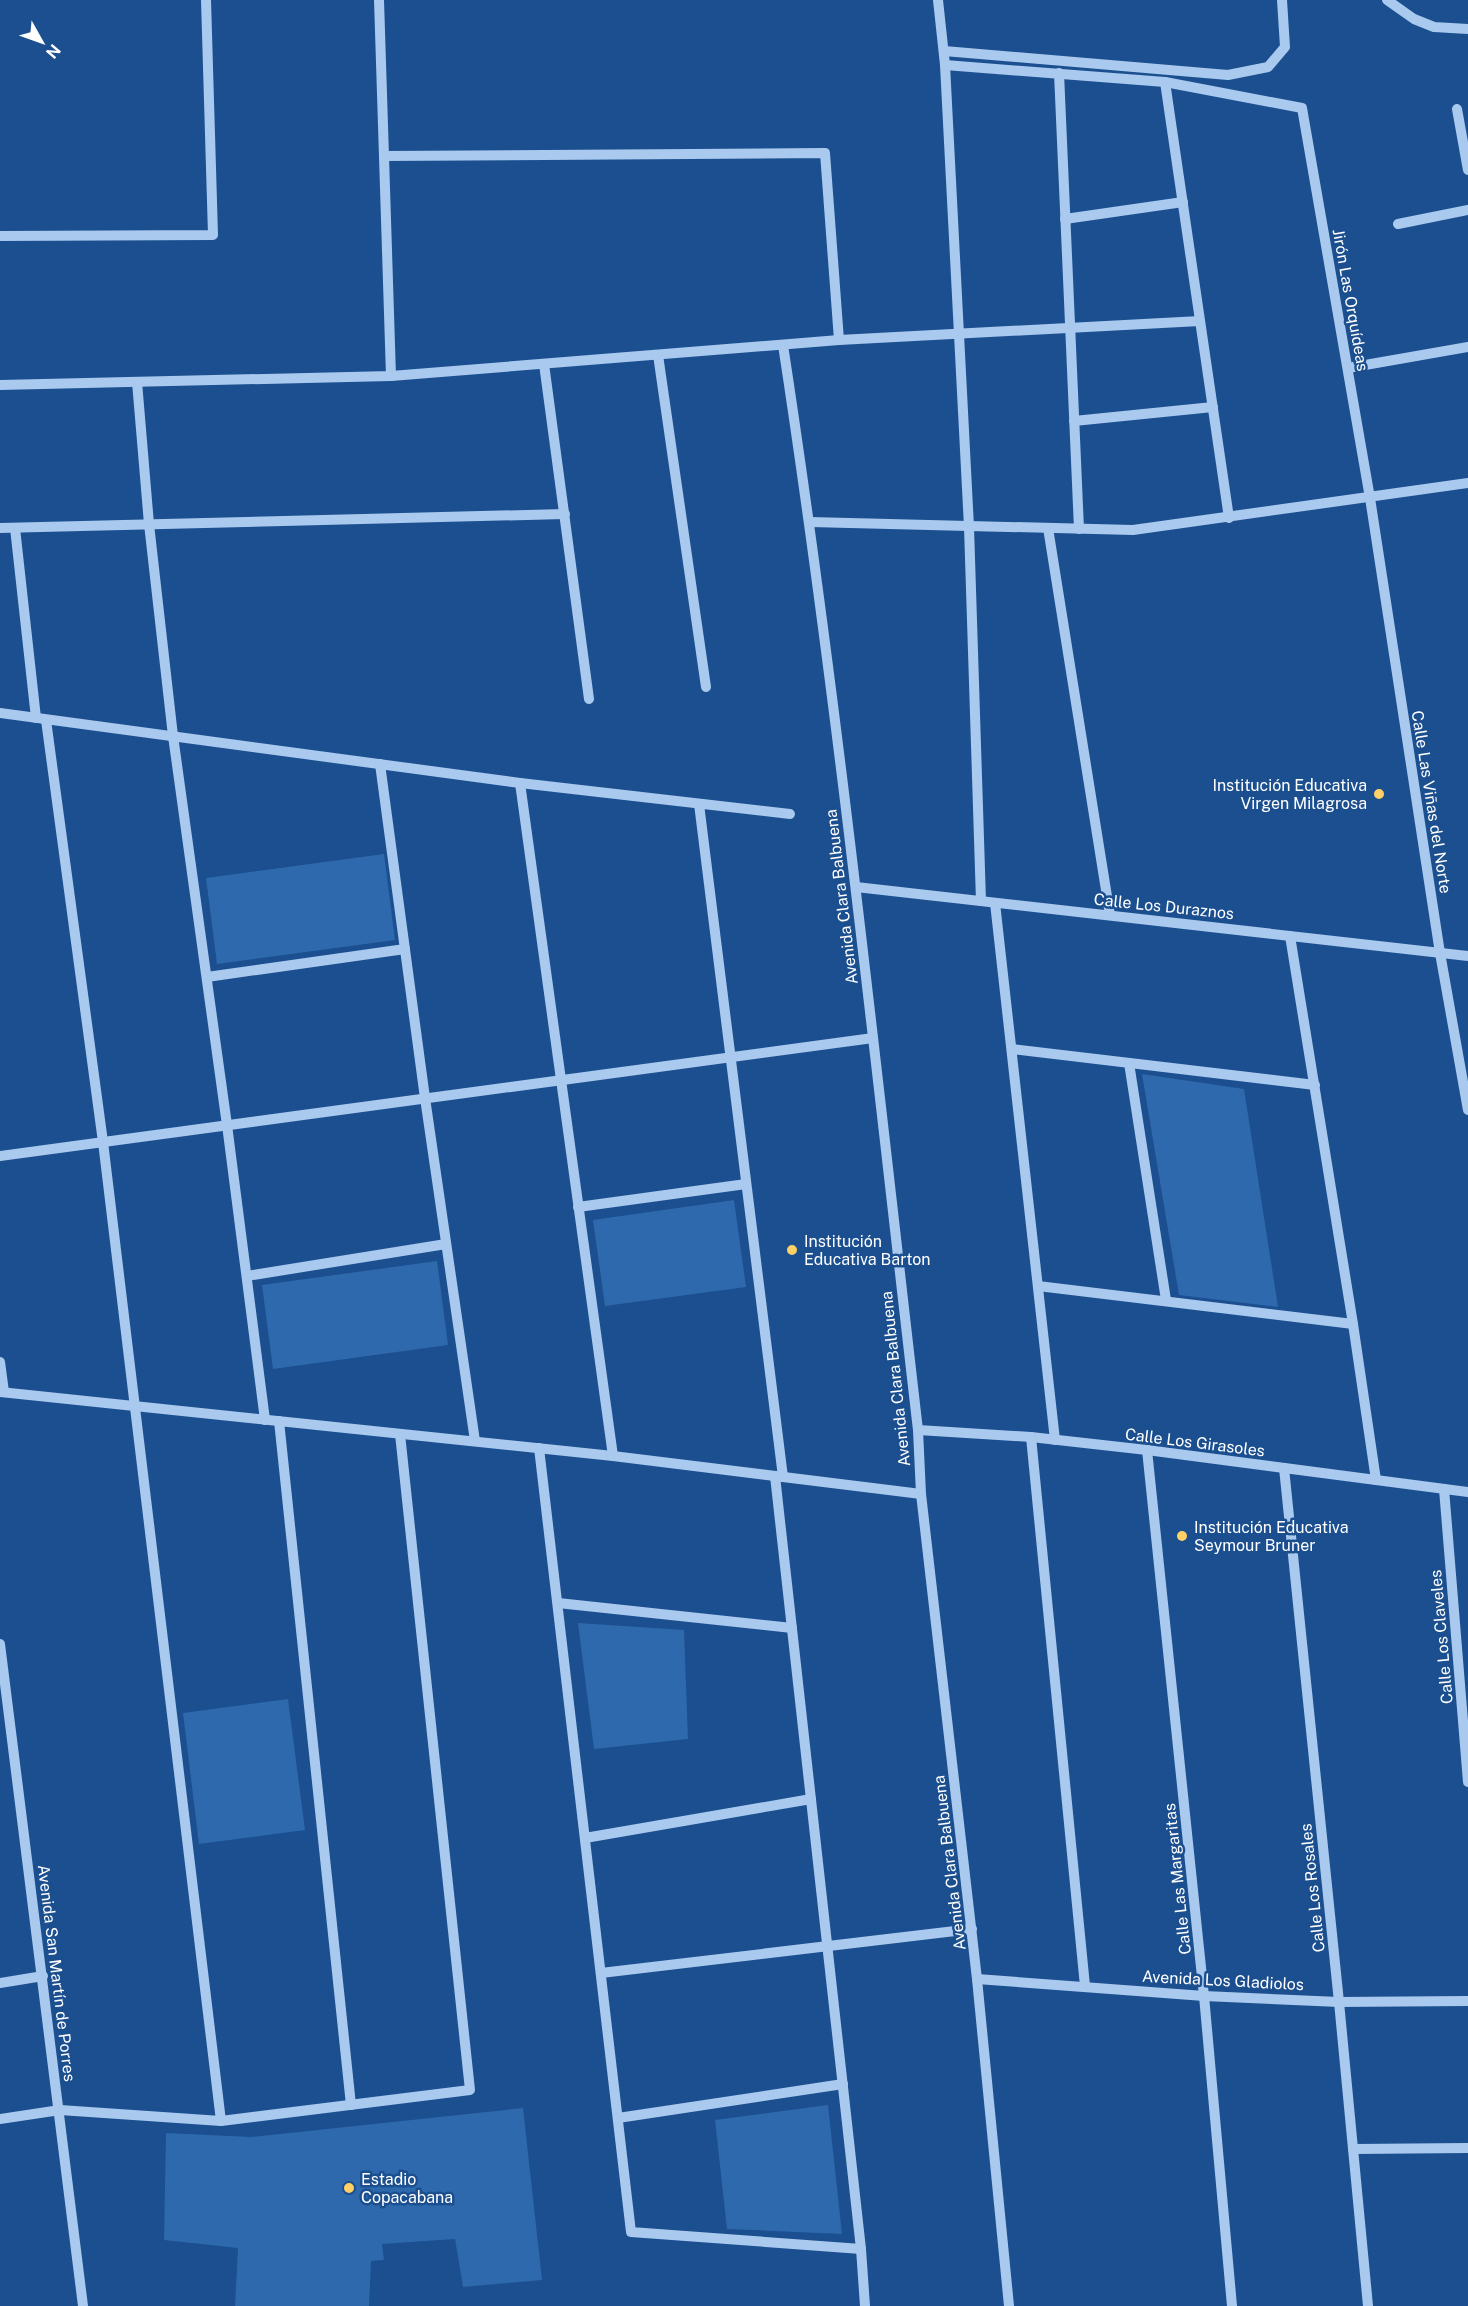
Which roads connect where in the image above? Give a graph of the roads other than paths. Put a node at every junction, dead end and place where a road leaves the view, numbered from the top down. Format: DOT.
graph roads {
  1 [pos="206,0"];
  2 [pos="379,0"];
  3 [pos="938,0"];
  4 [pos="1282,0"];
  5 [pos="1387,0"];
  6 [pos="1468,29"];
  7 [pos="944,51"];
  8 [pos="945,65"];
  9 [pos="1059,73"];
  10 [pos="1165,82"];
  11 [pos="1457,110"];
  12 [pos="384,156"];
  13 [pos="1468,170"];
  14 [pos="1183,202"];
  15 [pos="1468,210"];
  16 [pos="1065,219"];
  17 [pos="1398,224"];
  18 [pos="0,236"];
  19 [pos="1200,321"];
  20 [pos="1070,327"];
  21 [pos="959,333"];
  22 [pos="839,340"];
  23 [pos="783,345"];
  24 [pos="1468,347"];
  25 [pos="658,355"];
  26 [pos="544,364"];
  27 [pos="1347,368"];
  28 [pos="391,376"];
  29 [pos="137,382"];
  30 [pos="0,385"];
  31 [pos="1213,407"];
  32 [pos="1074,421"];
  33 [pos="1468,483"];
  34 [pos="1370,498"];
  35 [pos="565,514"];
  36 [pos="1229,518"];
  37 [pos="810,522"];
  38 [pos="148,524"];
  39 [pos="969,527"];
  40 [pos="0,528"];
  41 [pos="15,528"];
  42 [pos="1048,528"];
  43 [pos="1079,529"];
  44 [pos="706,687"];
  45 [pos="589,699"];
  46 [pos="0,713"];
  47 [pos="41,719"];
  48 [pos="174,736"];
  49 [pos="380,764"];
  50 [pos="519,783"];
  51 [pos="699,804"];
  52 [pos="790,814"];
  53 [pos="856,887"];
  54 [pos="981,901"];
  55 [pos="995,903"];
  56 [pos="1110,915"];
  57 [pos="1290,936"];
  58 [pos="405,949"];
  59 [pos="1440,952"];
  60 [pos="1468,956"];
  61 [pos="207,977"];
  62 [pos="873,1038"];
  63 [pos="1012,1049"];
  64 [pos="730,1057"];
  65 [pos="1129,1063"];
  66 [pos="560,1080"];
  67 [pos="1315,1086"];
  68 [pos="425,1098"];
  69 [pos="1468,1110"];
  70 [pos="227,1125"];
  71 [pos="104,1142"];
  72 [pos="0,1156"];
  73 [pos="746,1184"];
  74 [pos="578,1207"];
  75 [pos="446,1244"];
  76 [pos="247,1276"];
  77 [pos="1038,1286"];
  78 [pos="1166,1300"];
  79 [pos="1353,1324"];
  80 [pos="0,1362"];
  81 [pos="2,1392"];
  82 [pos="136,1406"];
  83 [pos="265,1420"];
  84 [pos="279,1421"];
  85 [pos="918,1430"];
  86 [pos="400,1434"];
  87 [pos="1030,1437"];
  88 [pos="1055,1440"];
  89 [pos="475,1442"];
  90 [pos="539,1448"];
  91 [pos="1147,1450"];
  92 [pos="613,1456"];
  93 [pos="1284,1468"];
  94 [pos="779,1477"];
  95 [pos="1376,1480"];
  96 [pos="1444,1490"];
  97 [pos="1468,1492"];
  98 [pos="921,1494"];
  99 [pos="558,1603"];
  100 [pos="792,1628"];
  101 [pos="0,1644"];
  102 [pos="3,1691"];
  103 [pos="1468,1782"];
  104 [pos="811,1799"];
  105 [pos="585,1838"];
  106 [pos="972,1929"];
  107 [pos="827,1946"];
  108 [pos="601,1973"];
  109 [pos="43,1976"];
  110 [pos="977,1979"];
  111 [pos="0,1983"];
  112 [pos="1085,1986"];
  113 [pos="1204,1996"];
  114 [pos="1468,2001"];
  115 [pos="1339,2002"];
  116 [pos="843,2084"];
  117 [pos="351,2105"];
  118 [pos="60,2110"];
  119 [pos="618,2118"];
  120 [pos="0,2119"];
  121 [pos="221,2121"];
  122 [pos="1468,2148"];
  123 [pos="1353,2149"];
  124 [pos="861,2249"];
  125 [pos="83,2306"];
  126 [pos="865,2306"];
  127 [pos="1009,2306"];
  128 [pos="1232,2306"];
  129 [pos="1368,2306"];
  1 -- 18 [label="street"];
  2 -- 12 [label="street"];
  3 -- 7 [label="street"];
  4 -- 7 [label="street"];
  5 -- 6 [label="street"];
  7 -- 8 [label="street"];
  8 -- 9 [label="street"];
  8 -- 21 [label="street"];
  9 -- 10 [label="street"];
  9 -- 16 [label="street"];
  10 -- 14 [label="street"];
  10 -- 27 [label="street, Jirón Las Orquídeas"];
  11 -- 13 [label="street"];
  12 -- 22 [label="street"];
  12 -- 28 [label="street"];
  14 -- 16 [label="street"];
  14 -- 19 [label="street"];
  15 -- 17 [label="street"];
  16 -- 20 [label="street"];
  19 -- 20 [label="street"];
  19 -- 31 [label="street"];
  20 -- 21 [label="street"];
  20 -- 32 [label="street"];
  21 -- 22 [label="street"];
  21 -- 39 [label="street"];
  22 -- 23 [label="street"];
  23 -- 25 [label="street"];
  23 -- 37 [label="street, Avenida Clara Balbuena"];
  24 -- 27 [label="street"];
  25 -- 26 [label="street"];
  25 -- 44 [label="street"];
  26 -- 28 [label="street"];
  26 -- 35 [label="street"];
  27 -- 34 [label="street, Jirón Las Orquídeas"];
  28 -- 29 [label="street"];
  29 -- 30 [label="street"];
  29 -- 38 [label="street"];
  31 -- 32 [label="street"];
  31 -- 36 [label="street"];
  32 -- 43 [label="street"];
  33 -- 34 [label="street"];
  34 -- 36 [label="street"];
  34 -- 59 [label="street, Calle Las Viñas del Norte"];
  35 -- 38 [label="street"];
  35 -- 45 [label="street"];
  36 -- 43 [label="street"];
  37 -- 39 [label="street"];
  37 -- 53 [label="street, Avenida Clara Balbuena"];
  38 -- 41 [label="street"];
  38 -- 48 [label="street"];
  39 -- 42 [label="street"];
  39 -- 54 [label="street"];
  40 -- 41 [label="street"];
  41 -- 47 [label="street"];
  42 -- 43 [label="street"];
  42 -- 56 [label="street"];
  46 -- 47 [label="street"];
  47 -- 48 [label="street"];
  47 -- 71 [label="street"];
  48 -- 49 [label="street"];
  48 -- 61 [label="street"];
  49 -- 50 [label="street"];
  49 -- 58 [label="street"];
  50 -- 51 [label="street"];
  50 -- 66 [label="street"];
  51 -- 52 [label="street"];
  51 -- 64 [label="street"];
  53 -- 54 [label="street, Calle Los Duraznos"];
  53 -- 62 [label="street, Avenida Clara Balbuena"];
  54 -- 55 [label="street, Calle Los Duraznos"];
  55 -- 56 [label="street, Calle Los Duraznos"];
  55 -- 63 [label="street"];
  56 -- 57 [label="street, Calle Los Duraznos"];
  57 -- 59 [label="street, Calle Los Duraznos"];
  57 -- 67 [label="street"];
  58 -- 61 [label="street"];
  58 -- 68 [label="street"];
  59 -- 60 [label="street, Calle Los Duraznos"];
  59 -- 69 [label="street, Calle Las Viñas del Norte"];
  61 -- 70 [label="street"];
  62 -- 64 [label="street"];
  62 -- 85 [label="street, Avenida Clara Balbuena"];
  63 -- 65 [label="street"];
  63 -- 77 [label="street"];
  64 -- 66 [label="street"];
  64 -- 73 [label="street"];
  65 -- 67 [label="street"];
  65 -- 78 [label="street"];
  66 -- 68 [label="street"];
  66 -- 74 [label="street"];
  67 -- 79 [label="street"];
  68 -- 70 [label="street"];
  68 -- 75 [label="street"];
  70 -- 71 [label="street"];
  70 -- 76 [label="street"];
  71 -- 72 [label="street"];
  71 -- 82 [label="street"];
  73 -- 74 [label="street"];
  73 -- 94 [label="street"];
  74 -- 92 [label="street"];
  75 -- 76 [label="street"];
  75 -- 89 [label="street"];
  76 -- 83 [label="street"];
  77 -- 78 [label="street"];
  77 -- 88 [label="street"];
  78 -- 79 [label="street"];
  79 -- 95 [label="street"];
  80 -- 81 [label="street"];
  81 -- 82 [label="street"];
  82 -- 83 [label="street"];
  82 -- 121 [label="street"];
  83 -- 84 [label="street"];
  84 -- 86 [label="street"];
  84 -- 117 [label="street"];
  85 -- 87 [label="street, Calle Los Girasoles"];
  85 -- 98 [label="street, Avenida Clara Balbuena"];
  86 -- 89 [label="street"];
  86 -- 117 [label="street"];
  87 -- 88 [label="street, Calle Los Girasoles"];
  87 -- 112 [label="street"];
  88 -- 91 [label="street, Calle Los Girasoles"];
  89 -- 90 [label="street"];
  90 -- 92 [label="street"];
  90 -- 99 [label="street"];
  91 -- 93 [label="street, Calle Los Girasoles"];
  91 -- 113 [label="street, Calle Las Margaritas"];
  92 -- 94 [label="street"];
  93 -- 95 [label="street, Calle Los Girasoles"];
  93 -- 115 [label="street, Calle Los Rosales"];
  94 -- 98 [label="street"];
  94 -- 100 [label="street"];
  95 -- 96 [label="street, Calle Los Girasoles"];
  96 -- 97 [label="street, Calle Los Girasoles"];
  96 -- 103 [label="street, Calle Los Claveles"];
  98 -- 106 [label="street, Avenida Clara Balbuena"];
  99 -- 100 [label="street"];
  99 -- 105 [label="street"];
  100 -- 104 [label="street"];
  101 -- 102 [label="street, Avenida San Martín de Porres"];
  102 -- 109 [label="street, Avenida San Martín de Porres"];
  104 -- 105 [label="street"];
  104 -- 107 [label="street"];
  105 -- 108 [label="street"];
  106 -- 107 [label="street"];
  106 -- 110 [label="street, Avenida Clara Balbuena"];
  107 -- 108 [label="street"];
  107 -- 116 [label="street"];
  108 -- 119 [label="street"];
  109 -- 111 [label="street"];
  109 -- 118 [label="street, Avenida San Martín de Porres"];
  110 -- 112 [label="street, Avenida Los Gladiolos"];
  110 -- 127 [label="street, Avenida Clara Balbuena"];
  112 -- 113 [label="street, Avenida Los Gladiolos"];
  113 -- 115 [label="street, Avenida Los Gladiolos"];
  113 -- 128 [label="street, Calle Las Margaritas"];
  114 -- 115 [label="street, Avenida Los Gladiolos"];
  115 -- 123 [label="street, Calle Los Rosales"];
  116 -- 119 [label="street"];
  116 -- 124 [label="street"];
  117 -- 121 [label="street"];
  118 -- 120 [label="street"];
  118 -- 121 [label="street"];
  118 -- 125 [label="street, Avenida San Martín de Porres"];
  119 -- 124 [label="street"];
  122 -- 123 [label="street"];
  123 -- 129 [label="street, Calle Los Rosales"];
  124 -- 126 [label="street"];
}
